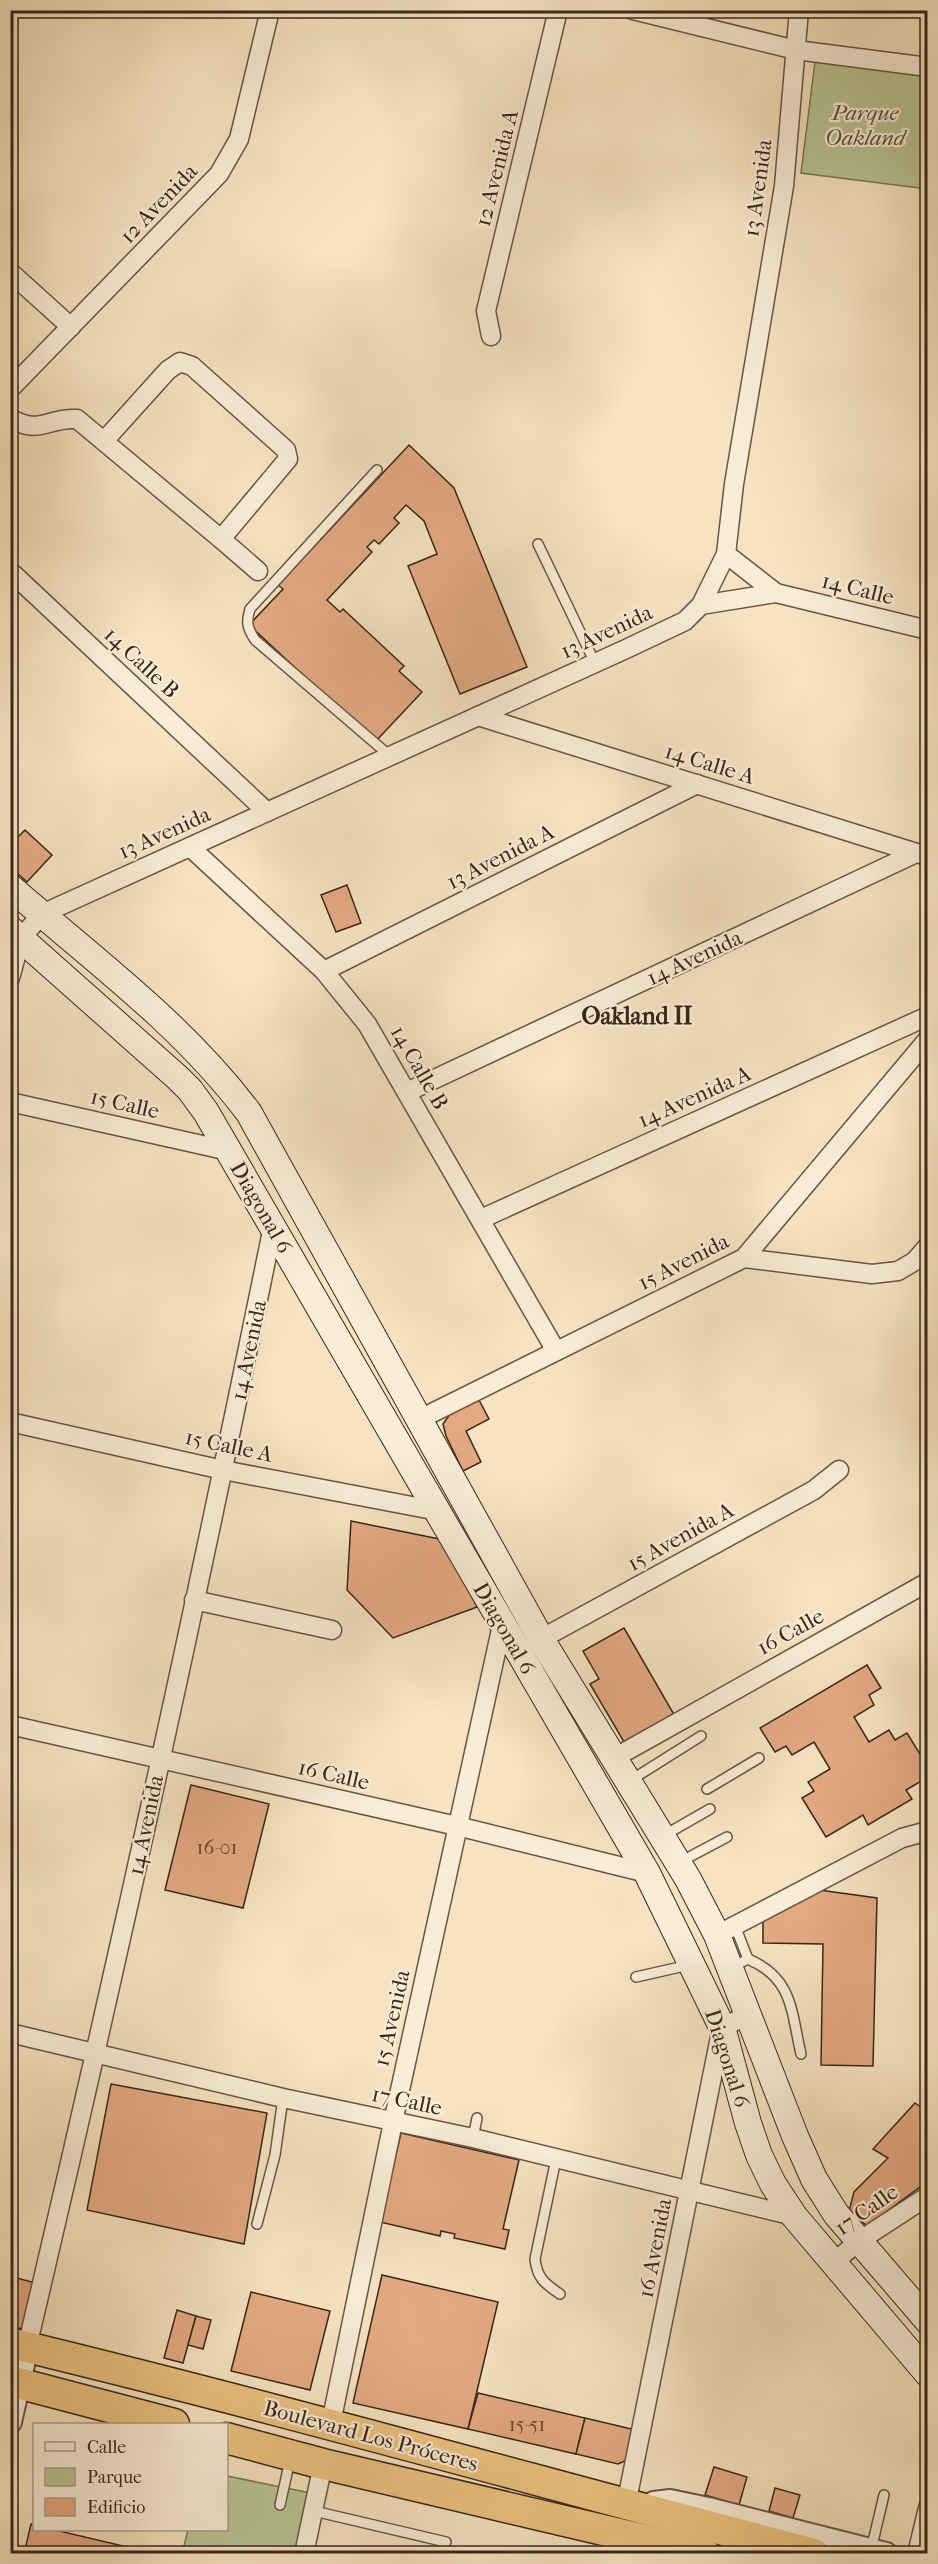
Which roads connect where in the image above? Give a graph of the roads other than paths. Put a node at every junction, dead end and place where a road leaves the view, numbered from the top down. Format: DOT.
graph roads {
  1 [pos="558,10"];
  2 [pos="633,10"];
  3 [pos="799,10"];
  4 [pos="264,14"];
  5 [pos="796,50"];
  6 [pos="927,67"];
  7 [pos="10,272"];
  8 [pos="71,327"];
  9 [pos="491,336"];
  10 [pos="10,389"];
  11 [pos="10,418"];
  12 [pos="104,441"];
  13 [pos="377,470"];
  14 [pos="221,538"];
  15 [pos="538,544"];
  16 [pos="726,554"];
  17 [pos="10,571"];
  18 [pos="258,571"];
  19 [pos="776,593"];
  20 [pos="701,605"];
  21 [pos="927,630"];
  22 [pos="594,663"];
  23 [pos="478,716"];
  24 [pos="390,756"];
  25 [pos="697,784"];
  26 [pos="267,812"];
  27 [pos="190,847"];
  28 [pos="922,855"];
  29 [pos="10,887"];
  30 [pos="42,914"];
  31 [pos="16,933"];
  32 [pos="324,970"];
  33 [pos="10,978"];
  34 [pos="927,1016"];
  35 [pos="927,1039"];
  36 [pos="407,1092"];
  37 [pos="10,1102"];
  38 [pos="229,1151"];
  39 [pos="481,1219"];
  40 [pos="273,1226"];
  41 [pos="927,1246"];
  42 [pos="744,1258"];
  43 [pos="556,1351"];
  44 [pos="420,1419"];
  45 [pos="10,1422"];
  46 [pos="223,1470"];
  47 [pos="839,1470"];
  48 [pos="438,1511"];
  49 [pos="927,1582"];
  50 [pos="194,1600"];
  51 [pos="502,1625"];
  52 [pos="332,1630"];
  53 [pos="541,1639"];
  54 [pos="10,1725"];
  55 [pos="701,1736"];
  56 [pos="614,1758"];
  57 [pos="759,1758"];
  58 [pos="159,1759"];
  59 [pos="628,1781"];
  60 [pos="707,1789"];
  61 [pos="710,1809"];
  62 [pos="457,1826"];
  63 [pos="927,1832"];
  64 [pos="663,1836"];
  65 [pos="727,1837"];
  66 [pos="678,1863"];
  67 [pos="647,1873"];
  68 [pos="726,1931"];
  69 [pos="693,1964"];
  70 [pos="739,1964"];
  71 [pos="636,1977"];
  72 [pos="747,2016"];
  73 [pos="722,2027"];
  74 [pos="10,2033"];
  75 [pos="96,2054"];
  76 [pos="801,2054"];
  77 [pos="283,2098"];
  78 [pos="477,2118"];
  79 [pos="393,2122"];
  80 [pos="473,2138"];
  81 [pos="556,2159"];
  82 [pos="689,2191"];
  83 [pos="927,2196"];
  84 [pos="794,2217"];
  85 [pos="257,2224"];
  86 [pos="859,2241"];
  87 [pos="833,2263"];
  88 [pos="560,2294"];
  89 [pos="927,2321"];
  90 [pos="19,2345"];
  91 [pos="927,2374"];
  92 [pos="15,2382"];
  93 [pos="10,2422"];
  94 [pos="170,2423"];
  95 [pos="331,2423"];
  96 [pos="228,2439"];
  97 [pos="291,2456"];
  98 [pos="323,2464"];
  99 [pos="884,2495"];
  100 [pos="280,2505"];
  101 [pos="626,2505"];
  102 [pos="927,2508"];
  103 [pos="314,2511"];
  104 [pos="446,2542"];
  105 [pos="654,2543"];
  106 [pos="617,2544"];
  107 [pos="878,2552"];
  108 [pos="304,2553"];
  109 [pos="681,2553"];
  110 [pos="705,2553"];
  111 [pos="814,2553"];
  112 [pos="917,2553"];
  1 -- 9 [label="street, 12 Avenida A"];
  2 -- 5 [label="street"];
  3 -- 5 [label="street, 13 Avenida"];
  4 -- 8 [label="street, 12 Avenida"];
  5 -- 6 [label="street"];
  5 -- 16 [label="street, 13 Avenida"];
  7 -- 8 [label="street"];
  8 -- 10 [label="street, 12 Avenida"];
  11 -- 12 [label="street"];
  12 -- 14 [label="street"];
  12 -- 14 [label="street"];
  13 -- 24 [label="lane"];
  14 -- 18 [label="street"];
  15 -- 22 [label="lane"];
  16 -- 19 [label="street, 14 Calle"];
  16 -- 20 [label="street, 13 Avenida"];
  17 -- 26 [label="street, 14 Calle B"];
  19 -- 20 [label="street, 14 Calle"];
  19 -- 21 [label="street, 14 Calle"];
  20 -- 22 [label="street, 13 Avenida"];
  22 -- 23 [label="street, 13 Avenida"];
  23 -- 24 [label="street, 13 Avenida"];
  23 -- 25 [label="street, 14 Calle A"];
  24 -- 26 [label="street, 13 Avenida"];
  25 -- 28 [label="street, 14 Calle A"];
  25 -- 32 [label="street, 13 Avenida A"];
  26 -- 27 [label="street, 13 Avenida"];
  27 -- 30 [label="street, 13 Avenida"];
  27 -- 32 [label="street, 14 Calle B"];
  28 -- 36 [label="street, 14 Avenida"];
  29 -- 30 [label="main road, Diagonal 6"];
  30 -- 31 [label="street, 13 Avenida"];
  30 -- 44 [label="main road, Diagonal 6"];
  31 -- 33 [label="street, 13 Avenida"];
  31 -- 38 [label="main road, Diagonal 6"];
  32 -- 36 [label="street, 14 Calle B"];
  34 -- 39 [label="street, 14 Avenida A"];
  35 -- 42 [label="street, 15 Avenida"];
  36 -- 39 [label="street, 14 Calle B"];
  37 -- 38 [label="street, 15 Calle"];
  38 -- 40 [label="main road, Diagonal 6"];
  39 -- 43 [label="street, 14 Calle B"];
  40 -- 46 [label="street, 14 Avenida"];
  40 -- 48 [label="main road, Diagonal 6"];
  41 -- 42 [label="street"];
  42 -- 43 [label="street, 15 Avenida"];
  43 -- 44 [label="street, 15 Avenida"];
  44 -- 53 [label="main road, Diagonal 6"];
  45 -- 46 [label="street, 15 Calle A"];
  46 -- 48 [label="street, 15 Calle A"];
  46 -- 50 [label="street, 14 Avenida"];
  47 -- 53 [label="street, 15 Avenida A"];
  48 -- 51 [label="main road, Diagonal 6"];
  49 -- 56 [label="street, 16 Calle"];
  50 -- 52 [label="street"];
  50 -- 58 [label="street, 14 Avenida"];
  51 -- 62 [label="street, 15 Avenida"];
  51 -- 67 [label="main road, Diagonal 6"];
  53 -- 56 [label="main road, Diagonal 6"];
  54 -- 58 [label="street, 16 Calle"];
  55 -- 59 [label="lane"];
  56 -- 59 [label="main road, Diagonal 6"];
  57 -- 60 [label="lane"];
  58 -- 62 [label="street, 16 Calle"];
  58 -- 75 [label="street, 14 Avenida"];
  59 -- 64 [label="main road, Diagonal 6"];
  61 -- 64 [label="lane"];
  62 -- 67 [label="street, 16 Calle"];
  62 -- 79 [label="street, 15 Avenida"];
  63 -- 68 [label="street"];
  64 -- 66 [label="main road, Diagonal 6"];
  65 -- 66 [label="lane"];
  66 -- 68 [label="main road, Diagonal 6"];
  67 -- 69 [label="main road, Diagonal 6"];
  68 -- 70 [label="main road, Diagonal 6"];
  69 -- 71 [label="lane"];
  69 -- 73 [label="main road, Diagonal 6"];
  70 -- 72 [label="main road, Diagonal 6"];
  70 -- 76 [label="lane"];
  72 -- 73 [label="street"];
  72 -- 86 [label="main road, Diagonal 6"];
  73 -- 82 [label="street, 16 Avenida"];
  73 -- 84 [label="main road, Diagonal 6"];
  74 -- 75 [label="street, 17 Calle"];
  75 -- 77 [label="street, 17 Calle"];
  75 -- 90 [label="street, 14 Avenida"];
  77 -- 79 [label="street, 17 Calle"];
  77 -- 85 [label="lane"];
  78 -- 80 [label="lane"];
  79 -- 80 [label="street, 17 Calle"];
  79 -- 95 [label="street, 15 Avenida"];
  80 -- 81 [label="street, 17 Calle"];
  81 -- 82 [label="street, 17 Calle"];
  81 -- 88 [label="lane"];
  82 -- 84 [label="street, 17 Calle"];
  82 -- 101 [label="street, 16 Avenida"];
  83 -- 86 [label="street, 17 Calle"];
  84 -- 87 [label="main road, Diagonal 6"];
  86 -- 87 [label="street, 17 Calle"];
  86 -- 89 [label="main road, Diagonal 6"];
  87 -- 91 [label="main road, Diagonal 6"];
  90 -- 92 [label="street, 14 Avenida"];
  90 -- 95 [label="highway, Boulevard Los Próceres"];
  92 -- 93 [label="street, 14 Avenida"];
  92 -- 94 [label="highway"];
  95 -- 101 [label="highway, Boulevard Los Próceres"];
  96 -- 97 [label="highway, Boulevard Los Próceres"];
  97 -- 98 [label="highway, Boulevard Los Próceres"];
  97 -- 100 [label="lane"];
  98 -- 103 [label="street"];
  98 -- 106 [label="highway, Boulevard Los Próceres"];
  99 -- 107 [label="lane"];
  101 -- 107 [label="street, Boulevard Los Próceres"];
  101 -- 111 [label="highway, Boulevard Los Próceres"];
  102 -- 112 [label="street"];
  103 -- 104 [label="lane"];
  103 -- 108 [label="street"];
  105 -- 106 [label="highway, Boulevard Los Próceres"];
  105 -- 109 [label="street, Boulevard Los Próceres"];
  105 -- 110 [label="highway, Boulevard Los Próceres"];
}
